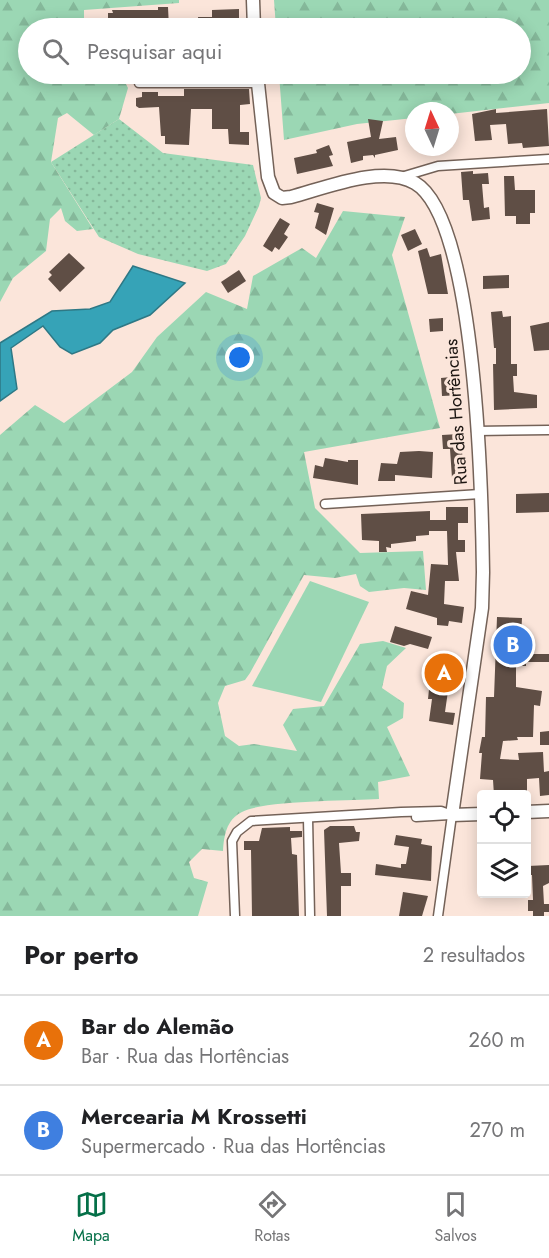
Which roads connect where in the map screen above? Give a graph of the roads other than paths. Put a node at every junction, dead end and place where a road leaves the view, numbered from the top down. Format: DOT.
graph roads {
  1 [pos="253,0"];
  2 [pos="254,18"];
  3 [pos="259,84"];
  4 [pos="549,159"];
  5 [pos="400,177"];
  6 [pos="549,430"];
  7 [pos="476,431"];
  8 [pos="480,494"];
  9 [pos="325,504"];
  10 [pos="549,811"];
  11 [pos="531,812"];
  12 [pos="477,814"];
  13 [pos="452,815"];
  14 [pos="308,818"];
  15 [pos="235,916"];
  16 [pos="310,916"];
  17 [pos="438,916"];
  1 -- 2 [label="street"];
  3 -- 5 [label="street"];
  4 -- 5 [label="street"];
  5 -- 7 [label="street, Rua das Hortências"];
  6 -- 7 [label="street"];
  7 -- 8 [label="street, Rua das Hortências"];
  8 -- 9 [label="street"];
  8 -- 13 [label="street, Rua das Hortências"];
  10 -- 11 [label="street"];
  12 -- 13 [label="street"];
  13 -- 14 [label="street"];
  13 -- 17 [label="street, Rua das Hortências"];
  14 -- 15 [label="street"];
  14 -- 16 [label="street"];
}
